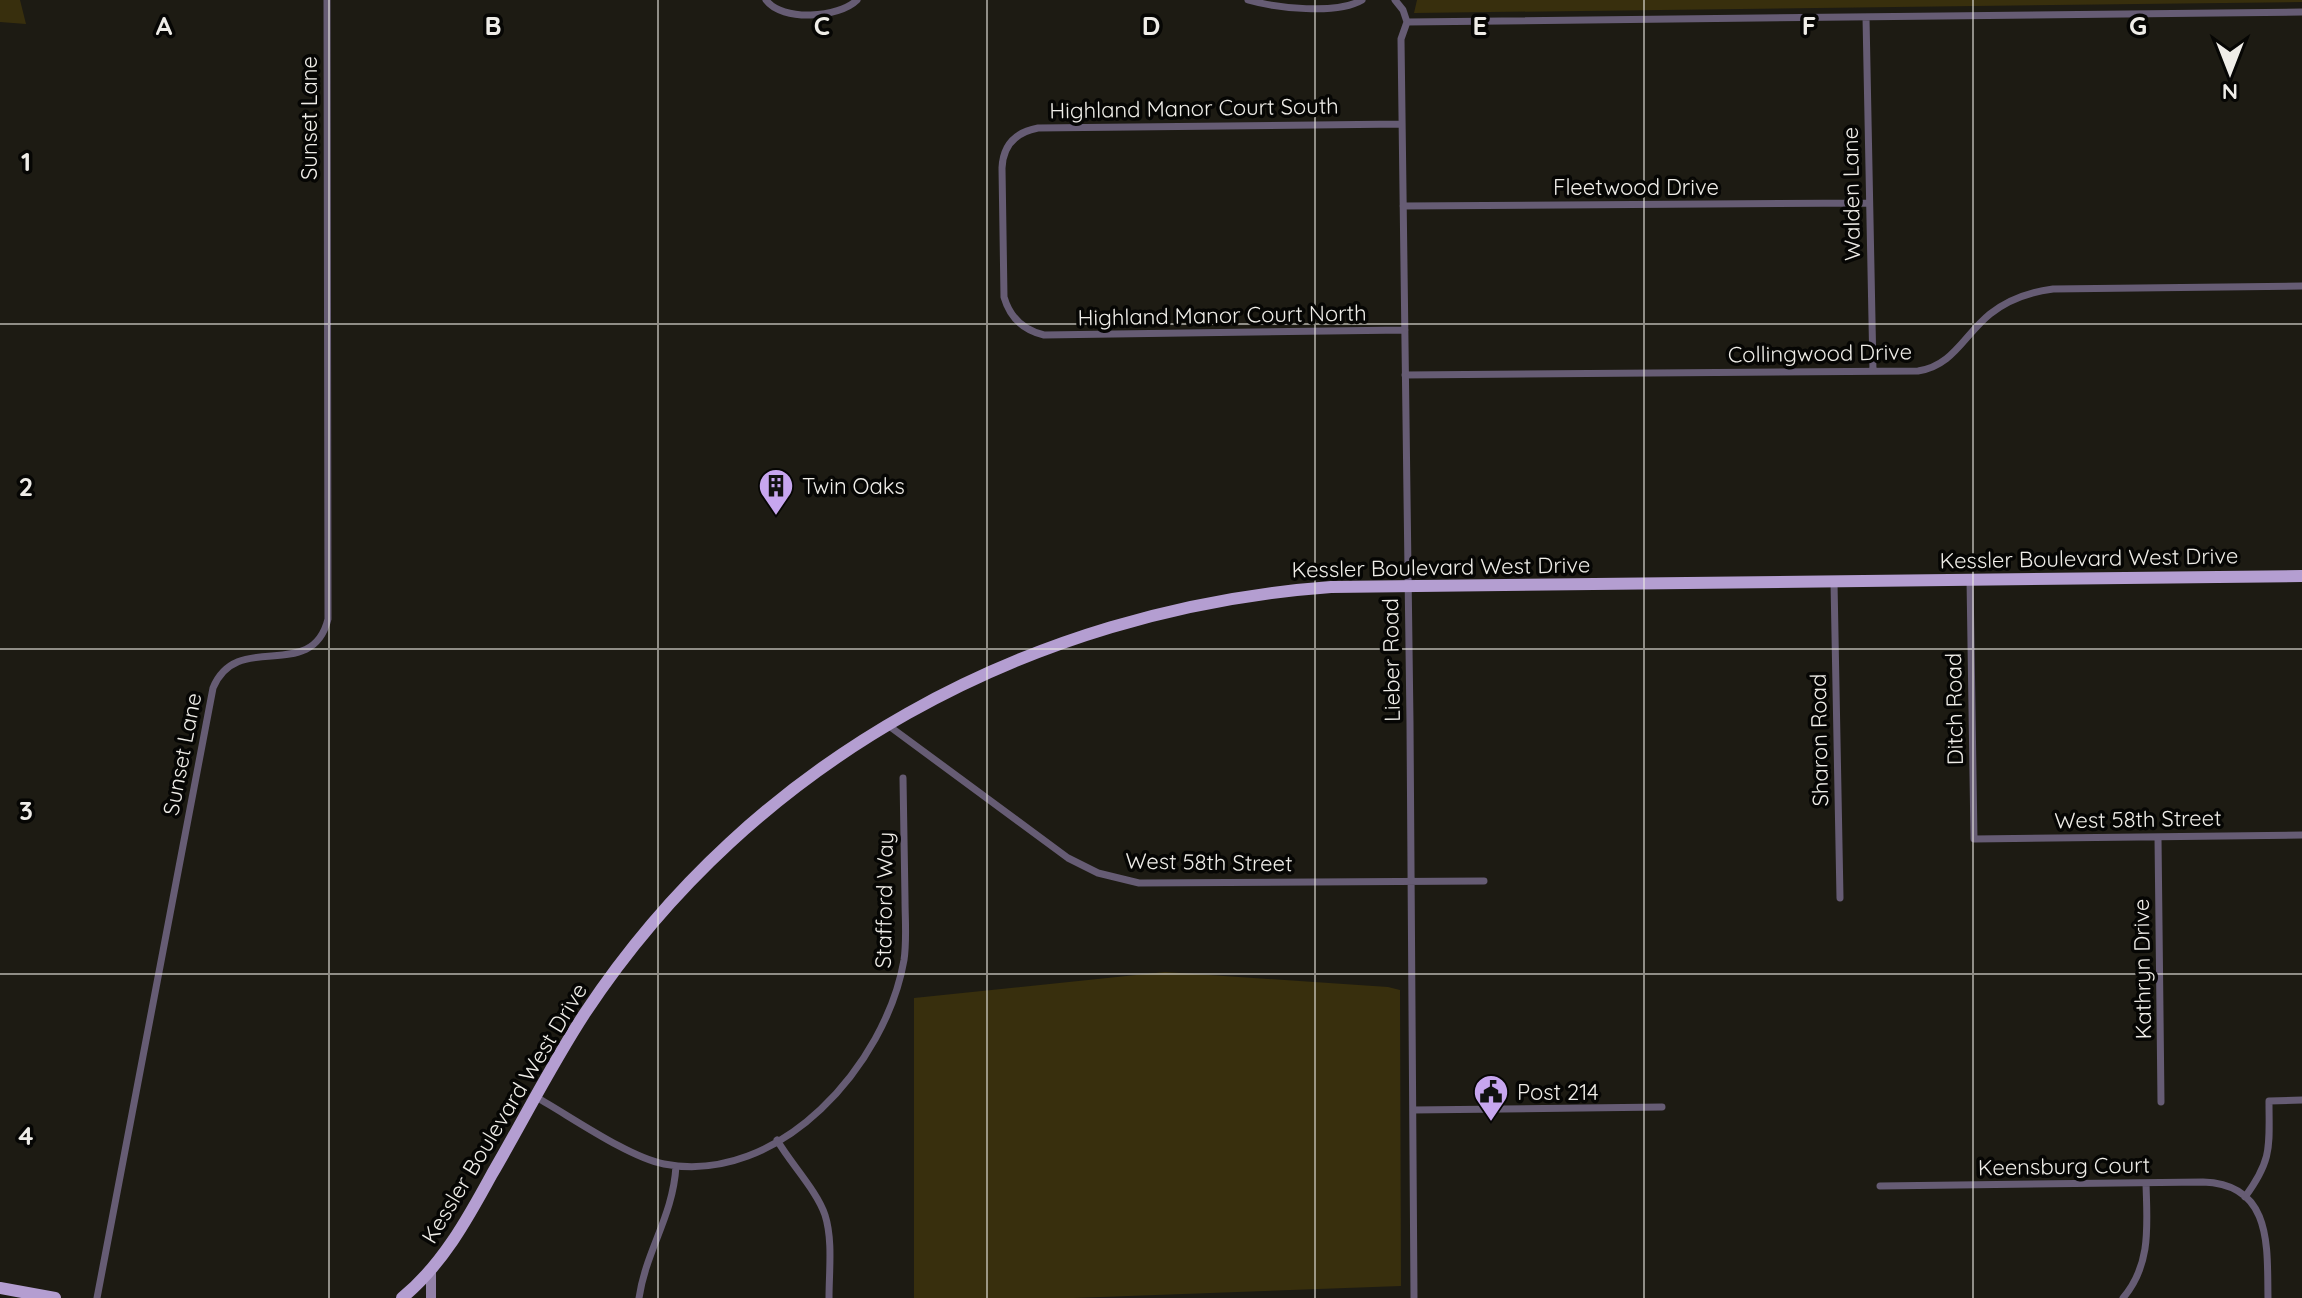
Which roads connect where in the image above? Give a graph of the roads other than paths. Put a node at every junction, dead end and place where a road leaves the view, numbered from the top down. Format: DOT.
graph roads {
  1 [pos="327,0"];
  2 [pos="766,0"];
  3 [pos="857,0"];
  4 [pos="1248,0"];
  5 [pos="1362,0"];
  6 [pos="1395,0"];
  7 [pos="2302,12"];
  8 [pos="1866,17"];
  9 [pos="1407,22"];
  10 [pos="1402,124"];
  11 [pos="1869,203"];
  12 [pos="1403,206"];
  13 [pos="2302,286"];
  14 [pos="1405,330"];
  15 [pos="1040,335"];
  16 [pos="1873,371"];
  17 [pos="1405,375"];
  18 [pos="2302,576"];
  19 [pos="1970,579"];
  20 [pos="1834,582"];
  21 [pos="1408,584"];
  22 [pos="887,724"];
  23 [pos="903,778"];
  24 [pos="2302,835"];
  25 [pos="2158,837"];
  26 [pos="1974,839"];
  27 [pos="1410,880"];
  28 [pos="1484,881"];
  29 [pos="1840,898"];
  30 [pos="536,1097"];
  31 [pos="2302,1100"];
  32 [pos="2161,1102"];
  33 [pos="1662,1107"];
  34 [pos="1413,1110"];
  35 [pos="777,1140"];
  36 [pos="676,1166"];
  37 [pos="2146,1183"];
  38 [pos="1880,1186"];
  39 [pos="2245,1197"];
  40 [pos="431,1270"];
  41 [pos="0,1288"];
  42 [pos="55,1298"];
  43 [pos="97,1298"];
  44 [pos="402,1298"];
  45 [pos="431,1298"];
  46 [pos="639,1298"];
  47 [pos="829,1298"];
  48 [pos="1414,1298"];
  49 [pos="2123,1298"];
  50 [pos="2268,1298"];
  1 -- 43 [label="street, Sunset Lane"];
  2 -- 3 [label="street"];
  4 -- 5 [label="street"];
  6 -- 9 [label="street"];
  7 -- 8 [label="street"];
  8 -- 9 [label="street"];
  8 -- 11 [label="street, Walden Lane"];
  9 -- 10 [label="street, Lieber Road"];
  10 -- 12 [label="street, Lieber Road"];
  10 -- 15 [label="street, Highland Manor Court South"];
  11 -- 12 [label="street, Fleetwood Drive"];
  11 -- 16 [label="street, Walden Lane"];
  12 -- 14 [label="street, Lieber Road"];
  13 -- 16 [label="street, Collingwood Drive"];
  14 -- 15 [label="street, Highland Manor Court North"];
  14 -- 17 [label="street, Lieber Road"];
  16 -- 17 [label="street, Collingwood Drive"];
  17 -- 21 [label="street, Lieber Road"];
  18 -- 19 [label="main road, Kessler Boulevard West Drive"];
  19 -- 20 [label="main road, Kessler Boulevard West Drive"];
  19 -- 26 [label="street, Ditch Road"];
  20 -- 21 [label="main road, Kessler Boulevard West Drive"];
  20 -- 29 [label="street, Sharon Road"];
  21 -- 22 [label="main road, Kessler Boulevard West Drive"];
  21 -- 27 [label="street, Lieber Road"];
  22 -- 27 [label="street, West 58th Street"];
  22 -- 30 [label="main road, Kessler Boulevard West Drive"];
  23 -- 35 [label="street, Stafford Way"];
  24 -- 25 [label="street, West 58th Street"];
  25 -- 26 [label="street, West 58th Street"];
  25 -- 32 [label="street, Kathryn Drive"];
  27 -- 28 [label="street, West 58th Street"];
  27 -- 34 [label="street, Lieber Road"];
  30 -- 36 [label="street, Stafford Way"];
  30 -- 40 [label="main road, Kessler Boulevard West Drive"];
  31 -- 39 [label="street"];
  33 -- 34 [label="street"];
  34 -- 48 [label="street, Lieber Road"];
  35 -- 36 [label="street, Stafford Way"];
  35 -- 47 [label="street"];
  36 -- 46 [label="street"];
  37 -- 38 [label="street, Keensburg Court"];
  37 -- 39 [label="street, Keensburg Court"];
  37 -- 49 [label="street"];
  39 -- 50 [label="street"];
  40 -- 44 [label="main road, Kessler Boulevard West Drive"];
  40 -- 45 [label="street"];
  41 -- 42 [label="main road"];
}
